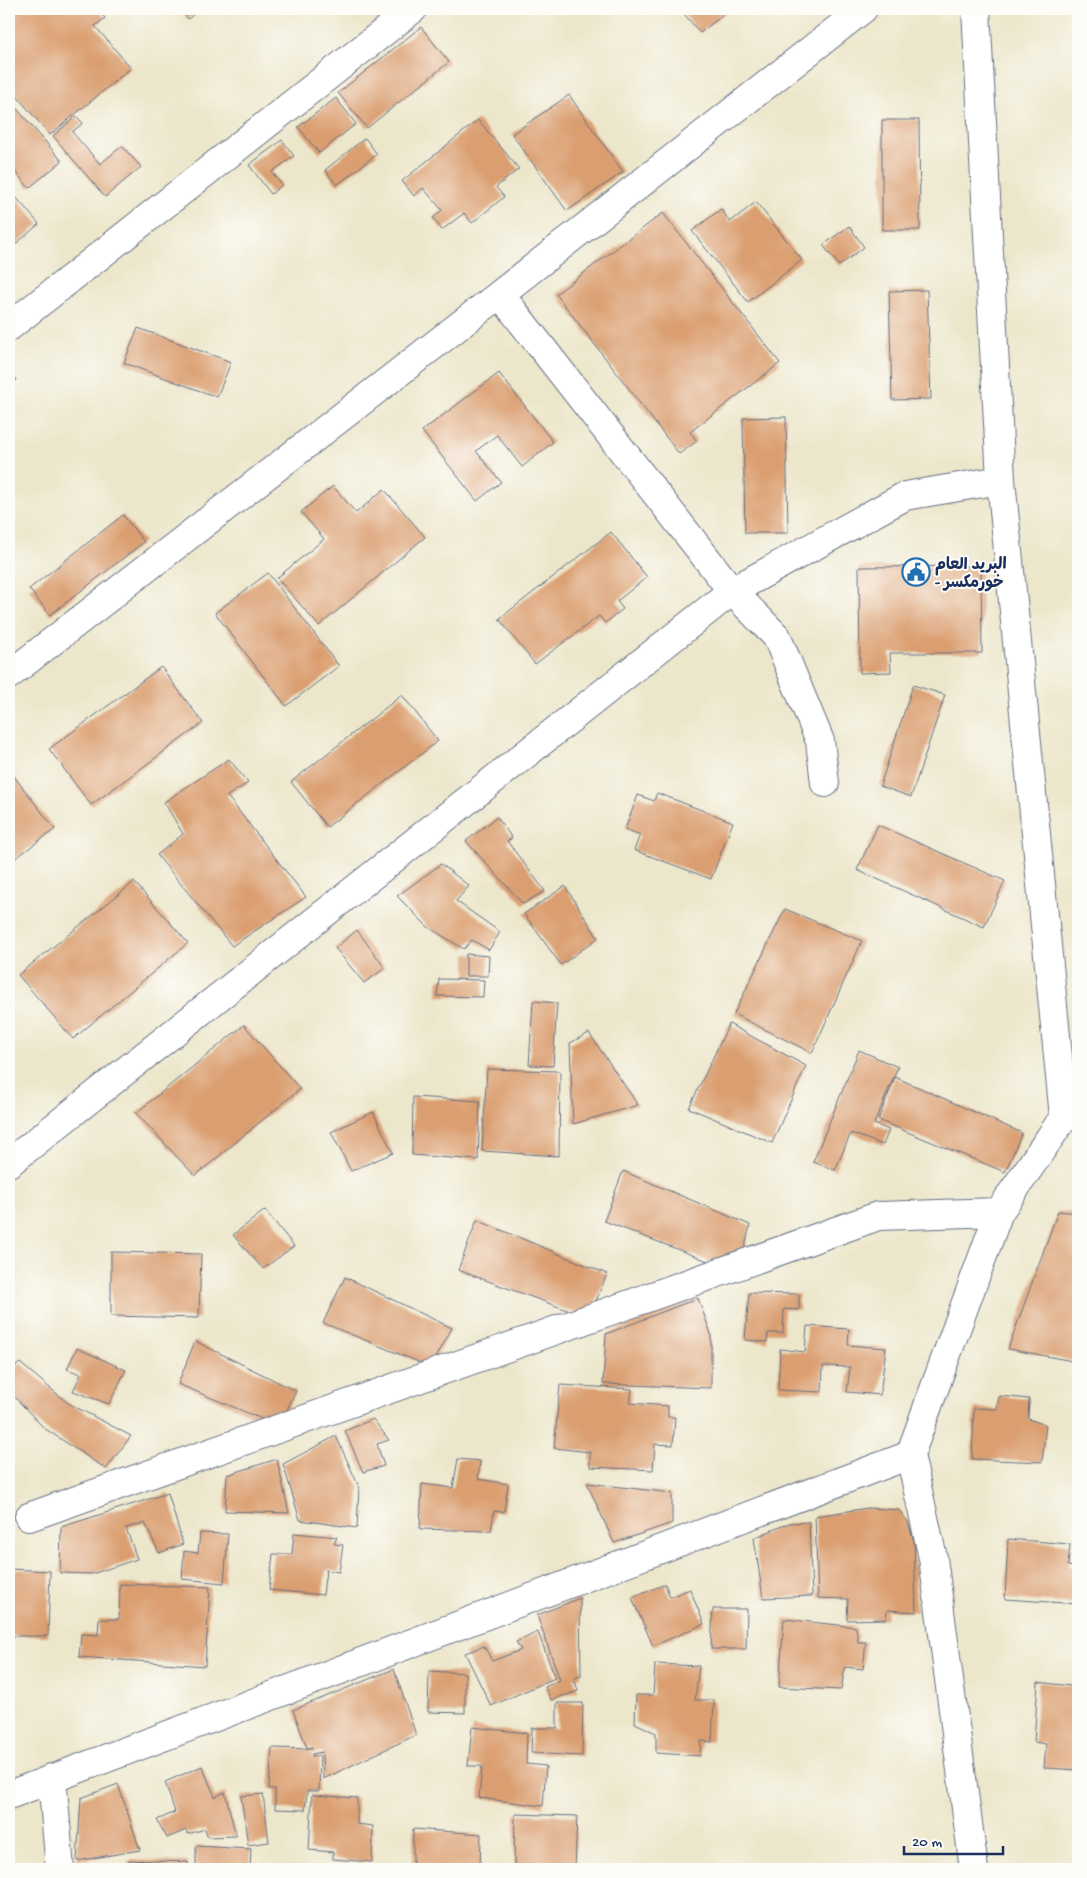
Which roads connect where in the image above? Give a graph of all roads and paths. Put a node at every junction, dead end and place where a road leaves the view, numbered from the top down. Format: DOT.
graph roads {
  1 [pos="413,9"];
  2 [pos="863,9"];
  3 [pos="976,9"];
  4 [pos="500,294"];
  5 [pos="9,327"];
  6 [pos="1001,480"];
  7 [pos="732,591"];
  8 [pos="9,675"];
  9 [pos="825,783"];
  10 [pos="1071,1117"];
  11 [pos="9,1163"];
  12 [pos="998,1212"];
  13 [pos="910,1455"];
  14 [pos="29,1517"];
  15 [pos="52,1778"];
  16 [pos="9,1795"];
  17 [pos="60,1869"];
  18 [pos="974,1869"];
  1 -- 5 [label="street"];
  2 -- 4 [label="street"];
  3 -- 6 [label="street"];
  4 -- 7 [label="street"];
  4 -- 8 [label="street"];
  6 -- 7 [label="street"];
  6 -- 10 [label="street"];
  7 -- 9 [label="street"];
  7 -- 11 [label="street"];
  10 -- 12 [label="street"];
  12 -- 13 [label="street"];
  12 -- 14 [label="street"];
  13 -- 15 [label="street"];
  13 -- 18 [label="street"];
  15 -- 16 [label="street"];
  15 -- 17 [label="street"];
}
